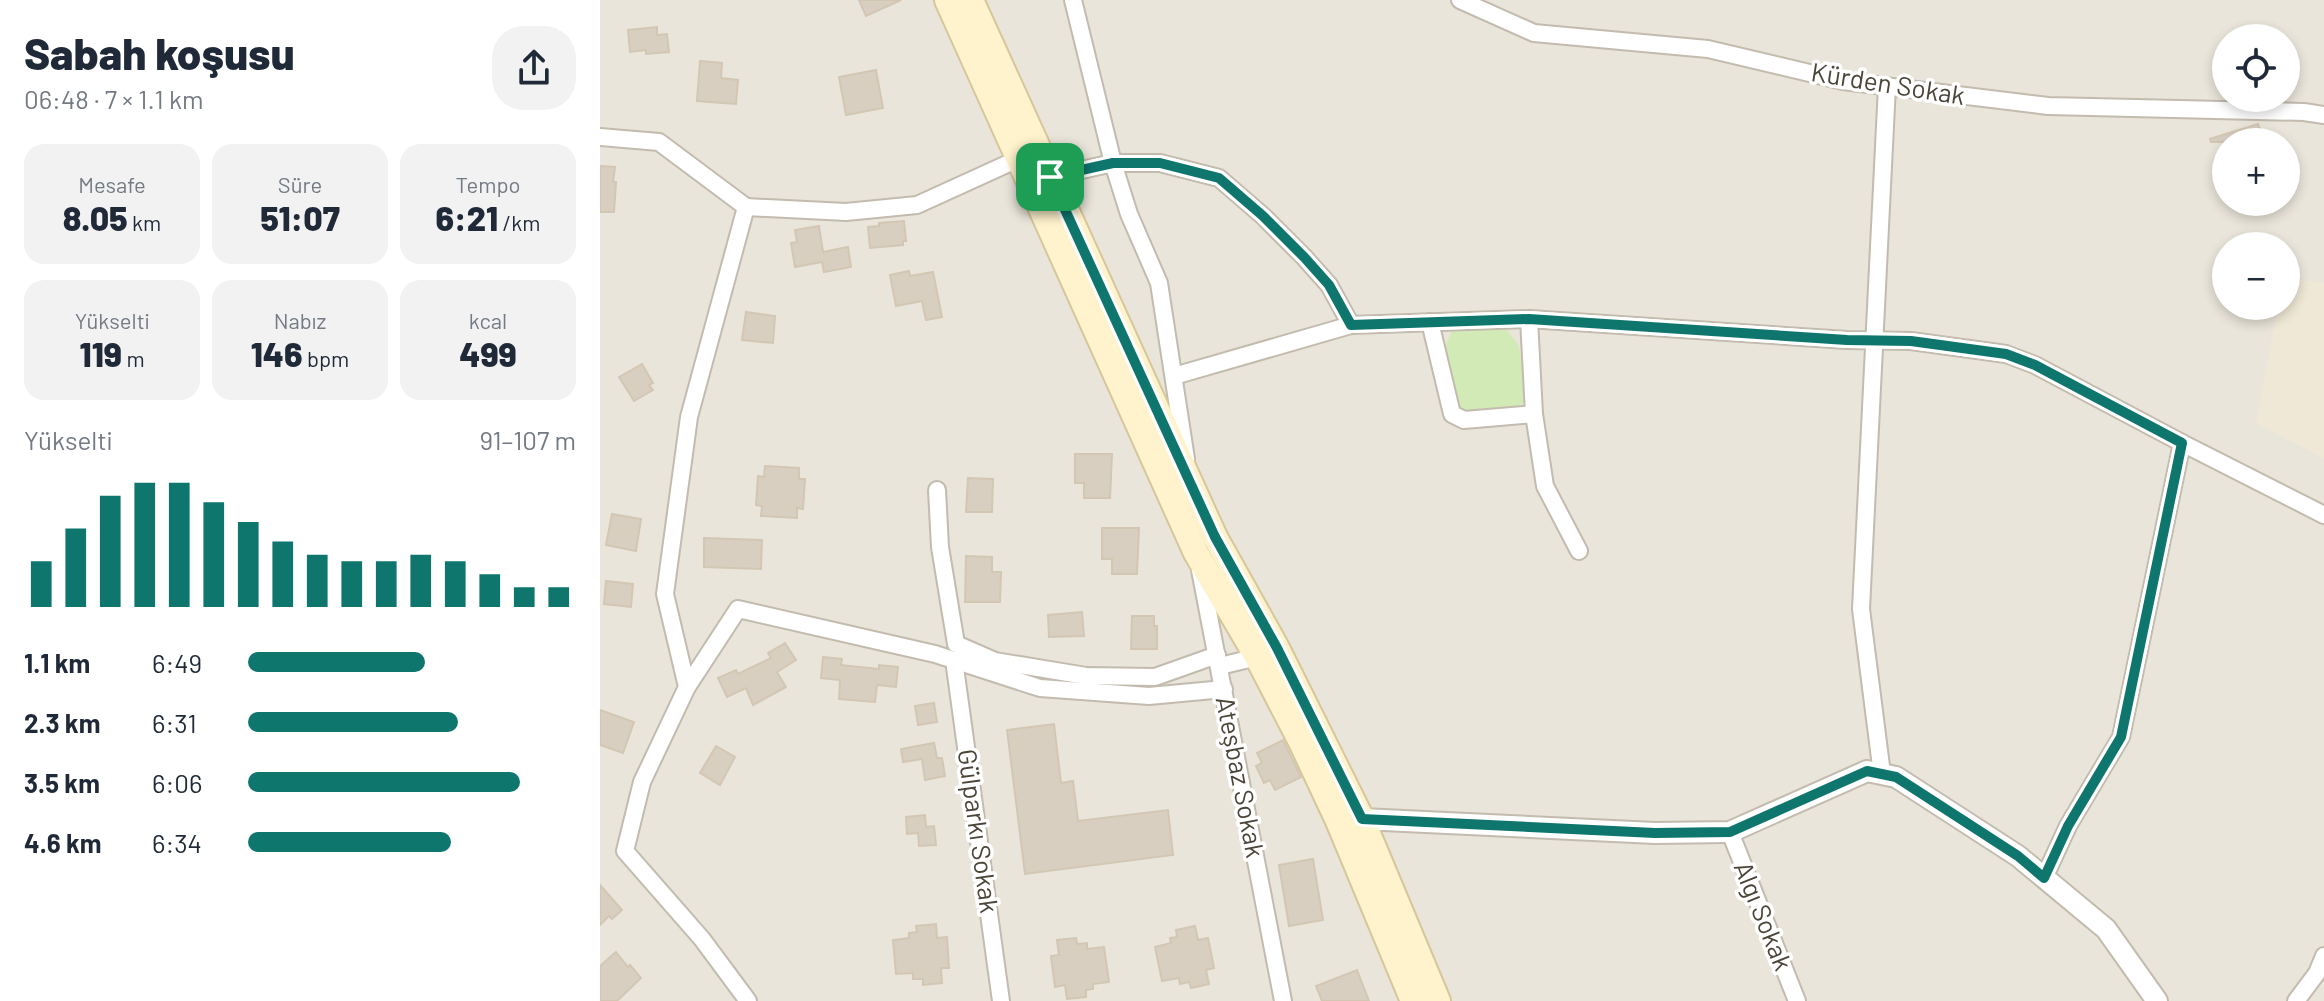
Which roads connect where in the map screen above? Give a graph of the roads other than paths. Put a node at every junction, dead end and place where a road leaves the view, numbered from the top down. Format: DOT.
graph roads {
  1 [pos="947,0"];
  2 [pos="971,0"];
  3 [pos="1073,0"];
  4 [pos="1460,0"];
  5 [pos="1887,86"];
  6 [pos="2324,115"];
  7 [pos="600,137"];
  8 [pos="1018,159"];
  9 [pos="1113,163"];
  10 [pos="1050,177"];
  11 [pos="746,207"];
  12 [pos="1529,319"];
  13 [pos="1430,322"];
  14 [pos="1351,325"];
  15 [pos="1875,340"];
  16 [pos="1174,376"];
  17 [pos="1534,414"];
  18 [pos="2182,443"];
  19 [pos="1189,480"];
  20 [pos="937,490"];
  21 [pos="2324,515"];
  22 [pos="1579,551"];
  23 [pos="1196,553"];
  24 [pos="1257,657"];
  25 [pos="954,660"];
  26 [pos="1218,660"];
  27 [pos="687,687"];
  28 [pos="1224,689"];
  29 [pos="1882,774"];
  30 [pos="1362,819"];
  31 [pos="1730,832"];
  32 [pos="2044,878"];
  33 [pos="2324,956"];
  34 [pos="748,1001"];
  35 [pos="1001,1001"];
  36 [pos="1283,1001"];
  37 [pos="1413,1001"];
  38 [pos="1438,1001"];
  39 [pos="1797,1001"];
  40 [pos="2157,1001"];
  41 [pos="2296,1001"];
  1 -- 8 [label="main road"];
  2 -- 10 [label="main road"];
  3 -- 9 [label="street"];
  4 -- 5 [label="street, Kürden Sokak"];
  5 -- 6 [label="street, Kürden Sokak"];
  5 -- 15 [label="street"];
  7 -- 11 [label="street"];
  8 -- 11 [label="street"];
  8 -- 23 [label="main road"];
  9 -- 10 [label="street"];
  9 -- 14 [label="street"];
  9 -- 16 [label="street"];
  10 -- 19 [label="main road"];
  11 -- 27 [label="street"];
  12 -- 13 [label="street"];
  12 -- 15 [label="street"];
  12 -- 17 [label="street"];
  13 -- 14 [label="street"];
  13 -- 17 [label="street"];
  14 -- 16 [label="street"];
  15 -- 18 [label="street"];
  15 -- 29 [label="street"];
  16 -- 19 [label="street"];
  17 -- 22 [label="street"];
  18 -- 21 [label="street"];
  18 -- 32 [label="street"];
  19 -- 30 [label="main road"];
  20 -- 26 [label="street"];
  23 -- 24 [label="main road"];
  23 -- 26 [label="street, Ateşbaz Sokak"];
  24 -- 26 [label="street"];
  24 -- 37 [label="main road"];
  25 -- 27 [label="street"];
  25 -- 28 [label="street"];
  25 -- 35 [label="street, Gülparkı Sokak"];
  26 -- 28 [label="street, Ateşbaz Sokak"];
  27 -- 34 [label="street"];
  28 -- 36 [label="street, Ateşbaz Sokak"];
  29 -- 31 [label="street"];
  29 -- 32 [label="street"];
  30 -- 31 [label="street"];
  30 -- 38 [label="main road"];
  31 -- 39 [label="street, Algı Sokak"];
  32 -- 40 [label="street"];
  33 -- 41 [label="street"];
}
